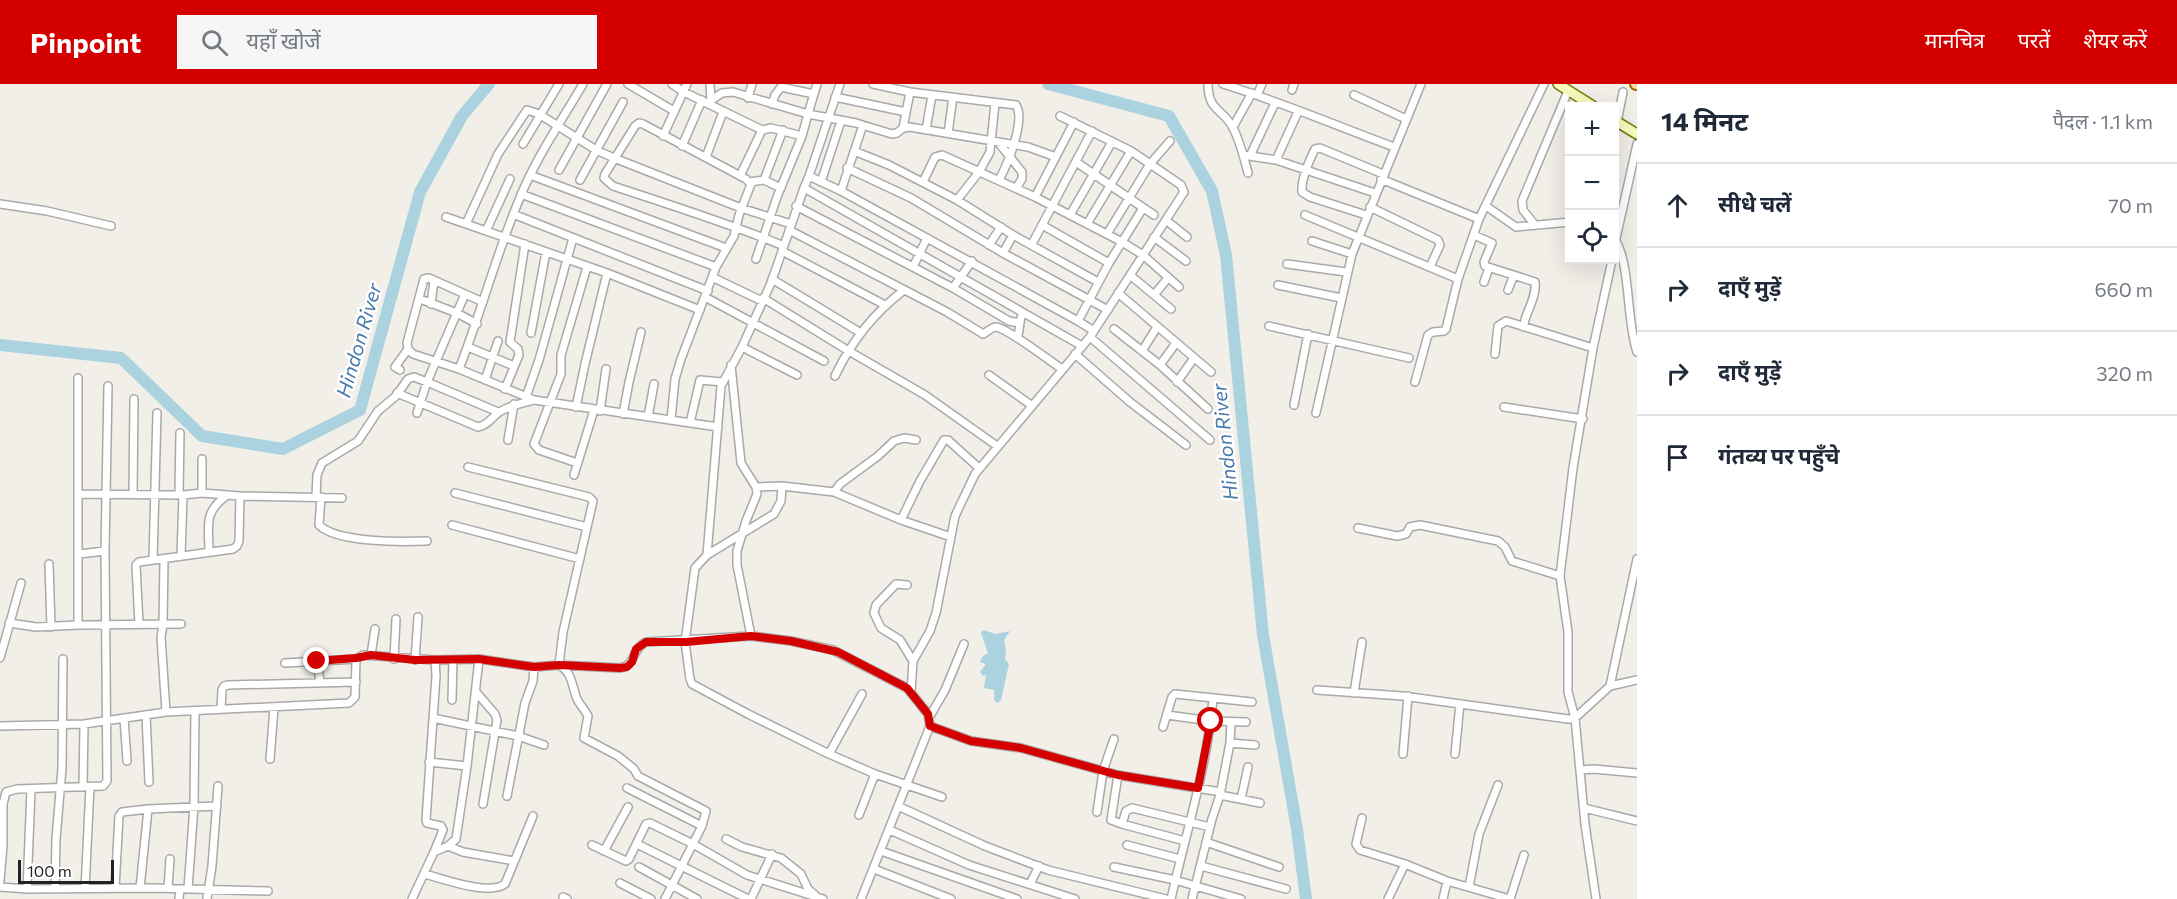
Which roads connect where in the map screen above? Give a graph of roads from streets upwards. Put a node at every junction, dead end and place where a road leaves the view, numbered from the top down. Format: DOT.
graph roads {
  1 [pos="559,84"];
  2 [pos="583,84"];
  3 [pos="607,84"];
  4 [pos="628,84"];
  5 [pos="672,84"];
  6 [pos="687,84"];
  7 [pos="710,84"];
  8 [pos="752,84"];
  9 [pos="776,84"];
  10 [pos="817,84"];
  11 [pos="840,84"];
  12 [pos="873,84"];
  13 [pos="1208,84"];
  14 [pos="1223,84"];
  15 [pos="1262,84"];
  16 [pos="1421,84"];
  17 [pos="1545,84"];
  18 [pos="1558,84"];
  19 [pos="1236,86"];
  20 [pos="733,88"];
  21 [pos="1568,91"];
  22 [pos="684,92"];
  23 [pos="910,92"];
  24 [pos="1623,92"];
  25 [pos="814,94"];
  26 [pos="1255,94"];
  27 [pos="932,95"];
  28 [pos="1354,95"];
  29 [pos="835,97"];
  30 [pos="953,97"];
  31 [pos="748,98"];
  32 [pos="707,101"];
  33 [pos="623,102"];
  34 [pos="1586,102"];
  35 [pos="771,103"];
  36 [pos="995,103"];
  37 [pos="1275,103"];
  38 [pos="1619,109"];
  39 [pos="674,111"];
  40 [pos="723,112"];
  41 [pos="906,112"];
  42 [pos="1298,112"];
  43 [pos="540,114"];
  44 [pos="808,114"];
  45 [pos="1060,116"];
  46 [pos="828,118"];
  47 [pos="1406,119"];
  48 [pos="841,121"];
  49 [pos="1074,122"];
  50 [pos="1619,123"];
  51 [pos="863,125"];
  52 [pos="558,126"];
  53 [pos="1233,127"];
  54 [pos="903,128"];
  55 [pos="762,130"];
  56 [pos="783,130"];
  57 [pos="926,130"];
  58 [pos="1092,131"];
  59 [pos="948,133"];
  60 [pos="1637,134"];
  61 [pos="663,136"];
  62 [pos="802,136"];
  63 [pos="577,139"];
  64 [pos="994,141"];
  65 [pos="1170,141"];
  66 [pos="1112,142"];
  67 [pos="523,144"];
  68 [pos="1637,144"];
  69 [pos="1014,145"];
  70 [pos="682,146"];
  71 [pos="1394,147"];
  72 [pos="596,150"];
  73 [pos="854,151"];
  74 [pos="1131,152"];
  75 [pos="1246,156"];
  76 [pos="706,157"];
  77 [pos="1011,157"];
  78 [pos="1056,157"];
  79 [pos="614,158"];
  80 [pos="1276,160"];
  81 [pos="1076,162"];
  82 [pos="1150,164"];
  83 [pos="848,168"];
  84 [pos="559,170"];
  85 [pos="1306,171"];
  86 [pos="979,172"];
  87 [pos="1248,173"];
  88 [pos="1095,174"];
  89 [pos="530,175"];
  90 [pos="740,176"];
  91 [pos="808,176"];
  92 [pos="1382,176"];
  93 [pos="510,178"];
  94 [pos="580,180"];
  95 [pos="764,180"];
  96 [pos="999,180"];
  97 [pos="750,182"];
  98 [pos="821,182"];
  99 [pos="923,182"];
  100 [pos="1110,184"];
  101 [pos="781,188"];
  102 [pos="804,188"];
  103 [pos="1016,188"];
  104 [pos="841,191"];
  105 [pos="1375,193"];
  106 [pos="521,194"];
  107 [pos="1035,197"];
  108 [pos="1130,198"];
  109 [pos="957,200"];
  110 [pos="0,204"];
  111 [pos="1052,205"];
  112 [pos="796,206"];
  113 [pos="1486,206"];
  114 [pos="1370,207"];
  115 [pos="741,208"];
  116 [pos="1143,208"];
  117 [pos="513,214"];
  118 [pos="1070,215"];
  119 [pos="1154,215"];
  120 [pos="1305,215"];
  121 [pos="1366,215"];
  122 [pos="446,218"];
  123 [pos="770,218"];
  124 [pos="1479,219"];
  125 [pos="1167,221"];
  126 [pos="1565,222"];
  127 [pos="1619,223"];
  128 [pos="466,224"];
  129 [pos="1087,224"];
  130 [pos="1042,225"];
  131 [pos="1535,225"];
  132 [pos="111,226"];
  133 [pos="790,227"];
  134 [pos="1001,227"];
  135 [pos="736,228"];
  136 [pos="486,231"];
  137 [pos="1107,234"];
  138 [pos="1013,235"];
  139 [pos="1474,235"];
  140 [pos="1154,237"];
  141 [pos="1187,237"];
  142 [pos="505,238"];
  143 [pos="573,238"];
  144 [pos="764,238"];
  145 [pos="927,238"];
  146 [pos="1357,238"];
  147 [pos="1312,241"];
  148 [pos="1122,242"];
  149 [pos="525,244"];
  150 [pos="1032,244"];
  151 [pos="989,245"];
  152 [pos="726,248"];
  153 [pos="783,249"];
  154 [pos="1619,251"];
  155 [pos="546,252"];
  156 [pos="1003,253"];
  157 [pos="920,254"];
  158 [pos="1352,254"];
  159 [pos="1143,255"];
  160 [pos="756,259"];
  161 [pos="566,260"];
  162 [pos="972,261"];
  163 [pos="1186,261"];
  164 [pos="1109,263"];
  165 [pos="1287,264"];
  166 [pos="1611,264"];
  167 [pos="587,267"];
  168 [pos="716,267"];
  169 [pos="913,267"];
  170 [pos="1430,267"];
  171 [pos="1489,268"];
  172 [pos="1346,272"];
  173 [pos="608,273"];
  174 [pos="1130,275"];
  175 [pos="1515,275"];
  176 [pos="712,278"];
  177 [pos="961,278"];
  178 [pos="1168,278"];
  179 [pos="772,279"];
  180 [pos="1458,279"];
  181 [pos="434,281"];
  182 [pos="1098,282"];
  183 [pos="1484,282"];
  184 [pos="1278,285"];
  185 [pos="1179,287"];
  186 [pos="954,288"];
  187 [pos="904,290"];
  188 [pos="1508,290"];
  189 [pos="1118,293"];
  190 [pos="465,294"];
  191 [pos="706,294"];
  192 [pos="1154,295"];
  193 [pos="1341,298"];
  194 [pos="420,299"];
  195 [pos="763,300"];
  196 [pos="1090,300"];
  197 [pos="483,302"];
  198 [pos="431,304"];
  199 [pos="885,305"];
  200 [pos="1171,309"];
  201 [pos="700,310"];
  202 [pos="1108,310"];
  203 [pos="1023,313"];
  204 [pos="457,314"];
  205 [pos="1078,321"];
  206 [pos="753,322"];
  207 [pos="1020,323"];
  208 [pos="477,324"];
  209 [pos="1269,326"];
  210 [pos="1157,327"];
  211 [pos="1524,327"];
  212 [pos="1114,329"];
  213 [pos="641,332"];
  214 [pos="531,333"];
  215 [pos="861,333"];
  216 [pos="1092,334"];
  217 [pos="1308,334"];
  218 [pos="1017,338"];
  219 [pos="1332,339"];
  220 [pos="498,341"];
  221 [pos="1176,343"];
  222 [pos="1082,346"];
  223 [pos="468,347"];
  224 [pos="742,347"];
  225 [pos="1593,348"];
  226 [pos="408,349"];
  227 [pos="847,350"];
  228 [pos="1142,351"];
  229 [pos="1637,352"];
  230 [pos="1075,354"];
  231 [pos="1495,354"];
  232 [pos="493,357"];
  233 [pos="1194,358"];
  234 [pos="1409,358"];
  235 [pos="824,361"];
  236 [pos="437,363"];
  237 [pos="731,365"];
  238 [pos="1160,365"];
  239 [pos="514,366"];
  240 [pos="459,369"];
  241 [pos="606,369"];
  242 [pos="1062,369"];
  243 [pos="400,370"];
  244 [pos="1211,372"];
  245 [pos="797,375"];
  246 [pos="989,375"];
  247 [pos="835,376"];
  248 [pos="78,378"];
  249 [pos="485,380"];
  250 [pos="428,382"];
  251 [pos="722,382"];
  252 [pos="1177,382"];
  253 [pos="1415,382"];
  254 [pos="654,384"];
  255 [pos="108,386"];
  256 [pos="505,389"];
  257 [pos="397,393"];
  258 [pos="526,397"];
  259 [pos="134,399"];
  260 [pos="534,400"];
  261 [pos="551,403"];
  262 [pos="419,404"];
  263 [pos="514,404"];
  264 [pos="1031,405"];
  265 [pos="1294,405"];
  266 [pos="576,406"];
  267 [pos="1504,407"];
  268 [pos="1208,410"];
  269 [pos="597,411"];
  270 [pos="498,412"];
  271 [pos="157,413"];
  272 [pos="417,413"];
  273 [pos="1316,413"];
  274 [pos="623,414"];
  275 [pos="648,417"];
  276 [pos="1583,419"];
  277 [pos="671,420"];
  278 [pos="690,423"];
  279 [pos="718,427"];
  280 [pos="180,433"];
  281 [pos="508,440"];
  282 [pos="916,440"];
  283 [pos="1210,440"];
  284 [pos="997,446"];
  285 [pos="1186,446"];
  286 [pos="202,459"];
  287 [pos="577,463"];
  288 [pos="468,467"];
  289 [pos="979,468"];
  290 [pos="574,476"];
  291 [pos="782,486"];
  292 [pos="756,487"];
  293 [pos="834,492"];
  294 [pos="202,493"];
  295 [pos="455,493"];
  296 [pos="78,494"];
  297 [pos="106,494"];
  298 [pos="133,494"];
  299 [pos="181,494"];
  300 [pos="155,495"];
  301 [pos="226,495"];
  302 [pos="240,496"];
  303 [pos="318,497"];
  304 [pos="342,498"];
  305 [pos="901,520"];
  306 [pos="452,525"];
  307 [pos="587,527"];
  308 [pos="1358,528"];
  309 [pos="742,533"];
  310 [pos="951,537"];
  311 [pos="427,541"];
  312 [pos="105,551"];
  313 [pos="208,552"];
  314 [pos="79,554"];
  315 [pos="708,555"];
  316 [pos="181,556"];
  317 [pos="164,559"];
  318 [pos="580,559"];
  319 [pos="153,560"];
  320 [pos="1637,560"];
  321 [pos="49,564"];
  322 [pos="1560,576"];
  323 [pos="21,583"];
  324 [pos="907,585"];
  325 [pos="418,617"];
  326 [pos="396,619"];
  327 [pos="9,623"];
  328 [pos="139,624"];
  329 [pos="182,624"];
  330 [pos="78,625"];
  331 [pos="106,625"];
  332 [pos="164,626"];
  333 [pos="51,627"];
  334 [pos="375,629"];
  335 [pos="751,636"];
  336 [pos="686,642"];
  337 [pos="1362,642"];
  338 [pos="963,644"];
  339 [pos="371,655"];
  340 [pos="0,658"];
  341 [pos="356,658"];
  342 [pos="63,659"];
  343 [pos="394,659"];
  344 [pos="479,659"];
  345 [pos="415,660"];
  346 [pos="435,660"];
  347 [pos="453,660"];
  348 [pos="317,661"];
  349 [pos="913,661"];
  350 [pos="285,663"];
  351 [pos="559,665"];
  352 [pos="534,667"];
  353 [pos="1637,680"];
  354 [pos="320,682"];
  355 [pos="356,682"];
  356 [pos="1610,686"];
  357 [pos="1317,690"];
  358 [pos="476,692"];
  359 [pos="911,692"];
  360 [pos="1354,693"];
  361 [pos="862,694"];
  362 [pos="1408,696"];
  363 [pos="1213,699"];
  364 [pos="452,700"];
  365 [pos="1252,702"];
  366 [pos="1461,704"];
  367 [pos="274,708"];
  368 [pos="221,709"];
  369 [pos="166,711"];
  370 [pos="195,711"];
  371 [pos="146,715"];
  372 [pos="1167,715"];
  373 [pos="930,716"];
  374 [pos="124,718"];
  375 [pos="433,718"];
  376 [pos="1575,718"];
  377 [pos="108,721"];
  378 [pos="1211,721"];
  379 [pos="1231,722"];
  380 [pos="1246,722"];
  381 [pos="63,724"];
  382 [pos="84,724"];
  383 [pos="0,726"];
  384 [pos="472,726"];
  385 [pos="930,726"];
  386 [pos="1163,727"];
  387 [pos="496,731"];
  388 [pos="518,736"];
  389 [pos="1114,740"];
  390 [pos="1230,742"];
  391 [pos="544,745"];
  392 [pos="1255,746"];
  393 [pos="829,754"];
  394 [pos="1403,754"];
  395 [pos="1455,754"];
  396 [pos="270,759"];
  397 [pos="127,761"];
  398 [pos="429,762"];
  399 [pos="467,766"];
  400 [pos="1248,767"];
  401 [pos="1580,770"];
  402 [pos="1103,771"];
  403 [pos="1637,773"];
  404 [pos="875,774"];
  405 [pos="1118,775"];
  406 [pos="148,782"];
  407 [pos="908,785"];
  408 [pos="1498,785"];
  409 [pos="218,786"];
  410 [pos="86,787"];
  411 [pos="60,788"];
  412 [pos="627,788"];
  413 [pos="1198,788"];
  414 [pos="31,790"];
  415 [pos="1220,793"];
  416 [pos="507,796"];
  417 [pos="942,797"];
  418 [pos="1240,799"];
  419 [pos="1260,803"];
  420 [pos="483,804"];
  421 [pos="194,806"];
  422 [pos="898,806"];
  423 [pos="217,807"];
  424 [pos="628,807"];
  425 [pos="1584,808"];
  426 [pos="148,809"];
  427 [pos="1097,812"];
  428 [pos="859,815"];
  429 [pos="533,816"];
  430 [pos="1362,818"];
  431 [pos="1637,821"];
  432 [pos="1189,822"];
  433 [pos="1122,824"];
  434 [pos="702,826"];
  435 [pos="1210,827"];
  436 [pos="890,830"];
  437 [pos="726,838"];
  438 [pos="1185,841"];
  439 [pos="1206,842"];
  440 [pos="637,844"];
  441 [pos="693,844"];
  442 [pos="592,845"];
  443 [pos="1127,845"];
  444 [pos="448,846"];
  445 [pos="604,851"];
  446 [pos="881,851"];
  447 [pos="434,852"];
  448 [pos="772,854"];
  449 [pos="1524,855"];
  450 [pos="170,859"];
  451 [pos="1180,859"];
  452 [pos="514,861"];
  453 [pos="1405,864"];
  454 [pos="682,865"];
  455 [pos="1039,866"];
  456 [pos="1201,866"];
  457 [pos="639,867"];
  458 [pos="1114,867"];
  459 [pos="1279,867"];
  460 [pos="874,869"];
  461 [pos="424,874"];
  462 [pos="760,879"];
  463 [pos="1175,880"];
  464 [pos="0,881"];
  465 [pos="1448,882"];
  466 [pos="620,883"];
  467 [pos="1030,884"];
  468 [pos="672,885"];
  469 [pos="0,887"];
  470 [pos="1195,887"];
  471 [pos="1470,887"];
  472 [pos="115,888"];
  473 [pos="140,888"];
  474 [pos="168,888"];
  475 [pos="23,889"];
  476 [pos="55,889"];
  477 [pos="85,889"];
  478 [pos="180,889"];
  479 [pos="188,889"];
  480 [pos="1286,889"];
  481 [pos="207,890"];
  482 [pos="268,891"];
  483 [pos="1002,897"];
  484 [pos="820,898"];
  485 [pos="17,899"];
  486 [pos="179,899"];
  487 [pos="207,899"];
  488 [pos="412,899"];
  489 [pos="651,899"];
  490 [pos="665,899"];
  491 [pos="696,899"];
  492 [pos="749,899"];
  493 [pos="861,899"];
  494 [pos="951,899"];
  495 [pos="1017,899"];
  496 [pos="1075,899"];
  497 [pos="1166,899"];
  498 [pos="1171,899"];
  499 [pos="1192,899"];
  500 [pos="1241,899"];
  501 [pos="1388,899"];
  502 [pos="1443,899"];
  503 [pos="1510,899"];
  504 [pos="1596,899"];
  1 -- 43 [label="street"];
  2 -- 52 [label="street"];
  3 -- 63 [label="street"];
  4 -- 39 [label="street"];
  5 -- 22 [label="street"];
  6 -- 22 [label="street"];
  7 -- 32 [label="street"];
  8 -- 31 [label="street"];
  9 -- 35 [label="street"];
  10 -- 25 [label="street"];
  11 -- 29 [label="street"];
  12 -- 23 [label="street"];
  13 -- 53 [label="street"];
  14 -- 19 [label="street"];
  15 -- 26 [label="street"];
  16 -- 47 [label="street"];
  17 -- 113 [label="street"];
  18 -- 21 [label="street"];
  19 -- 26 [label="street"];
  20 -- 31 [label="street"];
  20 -- 32 [label="street"];
  21 -- 34 [label="street"];
  21 -- 131 [label="street"];
  22 -- 32 [label="street"];
  22 -- 39 [label="street"];
  23 -- 27 [label="street"];
  23 -- 41 [label="street"];
  24 -- 38 [label="street"];
  25 -- 35 [label="street"];
  25 -- 44 [label="street"];
  26 -- 37 [label="street"];
  26 -- 53 [label="street"];
  27 -- 30 [label="street"];
  27 -- 57 [label="street"];
  28 -- 47 [label="street"];
  29 -- 41 [label="street"];
  29 -- 46 [label="street"];
  30 -- 36 [label="street"];
  30 -- 59 [label="street"];
  31 -- 35 [label="street"];
  32 -- 40 [label="street"];
  32 -- 70 [label="street"];
  33 -- 72 [label="street"];
  35 -- 44 [label="street"];
  36 -- 64 [label="street"];
  36 -- 69 [label="street"];
  37 -- 42 [label="street"];
  37 -- 75 [label="street"];
  39 -- 61 [label="street"];
  40 -- 55 [label="street"];
  40 -- 76 [label="street"];
  41 -- 54 [label="street"];
  42 -- 71 [label="street"];
  42 -- 80 [label="street"];
  43 -- 52 [label="street"];
  43 -- 67 [label="street"];
  43 -- 128 [label="street"];
  44 -- 46 [label="street"];
  44 -- 62 [label="street"];
  45 -- 49 [label="street"];
  46 -- 48 [label="street"];
  46 -- 91 [label="street"];
  47 -- 71 [label="street"];
  48 -- 51 [label="street"];
  48 -- 98 [label="street"];
  49 -- 58 [label="street"];
  49 -- 78 [label="street"];
  50 -- 60 [label="street"];
  51 -- 54 [label="street"];
  51 -- 73 [label="street"];
  52 -- 63 [label="street"];
  52 -- 89 [label="street"];
  53 -- 75 [label="street"];
  54 -- 57 [label="street"];
  55 -- 56 [label="street"];
  55 -- 90 [label="street"];
  56 -- 62 [label="street"];
  56 -- 95 [label="street"];
  57 -- 59 [label="street"];
  58 -- 66 [label="street"];
  58 -- 81 [label="street"];
  59 -- 64 [label="street"];
  61 -- 70 [label="street"];
  61 -- 79 [label="street"];
  62 -- 101 [label="street"];
  63 -- 72 [label="street"];
  63 -- 84 [label="street"];
  64 -- 69 [label="street"];
  64 -- 77 [label="street"];
  64 -- 86 [label="street"];
  65 -- 82 [label="street"];
  66 -- 74 [label="street"];
  66 -- 88 [label="street"];
  68 -- 127 [label="street"];
  69 -- 77 [label="street"];
  69 -- 78 [label="street"];
  70 -- 76 [label="street"];
  71 -- 92 [label="street"];
  72 -- 79 [label="street"];
  72 -- 94 [label="street"];
  73 -- 83 [label="street"];
  73 -- 99 [label="street"];
  74 -- 82 [label="street"];
  74 -- 100 [label="street"];
  75 -- 80 [label="street"];
  75 -- 87 [label="street"];
  76 -- 90 [label="street"];
  77 -- 96 [label="street"];
  77 -- 103 [label="street"];
  78 -- 107 [label="street"];
  79 -- 115 [label="street"];
  79 -- 135 [label="street"];
  80 -- 85 [label="street"];
  81 -- 88 [label="street"];
  81 -- 111 [label="street"];
  82 -- 108 [label="street"];
  82 -- 125 [label="street"];
  83 -- 104 [label="street"];
  83 -- 151 [label="street"];
  85 -- 92 [label="street"];
  85 -- 105 [label="street"];
  85 -- 121 [label="street"];
  86 -- 96 [label="street"];
  86 -- 99 [label="street"];
  86 -- 109 [label="street"];
  88 -- 100 [label="street"];
  88 -- 118 [label="street"];
  89 -- 106 [label="street"];
  89 -- 152 [label="street"];
  90 -- 97 [label="street"];
  91 -- 98 [label="street"];
  91 -- 102 [label="street"];
  92 -- 105 [label="street"];
  92 -- 124 [label="street"];
  93 -- 136 [label="street"];
  95 -- 97 [label="street"];
  95 -- 101 [label="street"];
  96 -- 103 [label="street"];
  97 -- 115 [label="street"];
  98 -- 104 [label="street"];
  99 -- 109 [label="street"];
  100 -- 108 [label="street"];
  100 -- 129 [label="street"];
  101 -- 123 [label="street"];
  102 -- 112 [label="street"];
  102 -- 157 [label="street"];
  103 -- 107 [label="street"];
  104 -- 145 [label="street"];
  105 -- 114 [label="street"];
  106 -- 117 [label="street"];
  106 -- 168 [label="street"];
  107 -- 111 [label="street"];
  108 -- 116 [label="street"];
  108 -- 137 [label="street"];
  109 -- 134 [label="street"];
  110 -- 132 [label="street"];
  111 -- 118 [label="street"];
  111 -- 130 [label="street"];
  112 -- 133 [label="street"];
  112 -- 169 [label="street"];
  113 -- 124 [label="street"];
  113 -- 131 [label="street"];
  114 -- 121 [label="street"];
  114 -- 170 [label="street"];
  115 -- 123 [label="street"];
  115 -- 135 [label="street"];
  116 -- 119 [label="street"];
  116 -- 148 [label="street"];
  117 -- 142 [label="street"];
  117 -- 143 [label="street"];
  118 -- 129 [label="street"];
  120 -- 146 [label="street"];
  121 -- 146 [label="street"];
  122 -- 128 [label="street"];
  123 -- 133 [label="street"];
  123 -- 144 [label="street"];
  124 -- 139 [label="street"];
  125 -- 140 [label="street"];
  125 -- 141 [label="street"];
  126 -- 131 [label="street"];
  128 -- 136 [label="street"];
  129 -- 137 [label="street"];
  130 -- 150 [label="street"];
  130 -- 164 [label="street"];
  133 -- 153 [label="street"];
  133 -- 187 [label="street"];
  134 -- 138 [label="street"];
  134 -- 151 [label="street"];
  135 -- 144 [label="street"];
  135 -- 152 [label="street"];
  136 -- 142 [label="street"];
  137 -- 148 [label="street"];
  138 -- 150 [label="street"];
  138 -- 156 [label="street"];
  139 -- 171 [label="street"];
  139 -- 180 [label="street"];
  140 -- 159 [label="street"];
  140 -- 163 [label="street"];
  142 -- 149 [label="street"];
  142 -- 197 [label="street"];
  143 -- 161 [label="street"];
  143 -- 191 [label="street"];
  144 -- 153 [label="street"];
  144 -- 160 [label="street"];
  145 -- 157 [label="street"];
  145 -- 162 [label="street"];
  146 -- 158 [label="street"];
  146 -- 170 [label="street"];
  147 -- 158 [label="street"];
  148 -- 159 [label="street"];
  148 -- 164 [label="street"];
  149 -- 155 [label="street"];
  149 -- 239 [label="street"];
  150 -- 182 [label="street"];
  151 -- 156 [label="street"];
  152 -- 168 [label="street"];
  153 -- 179 [label="street"];
  153 -- 199 [label="street"];
  154 -- 229 [label="street"];
  155 -- 161 [label="street"];
  155 -- 214 [label="street"];
  156 -- 196 [label="street"];
  157 -- 169 [label="street"];
  157 -- 177 [label="street"];
  158 -- 172 [label="street"];
  159 -- 174 [label="street"];
  159 -- 178 [label="street"];
  161 -- 167 [label="street"];
  161 -- 258 [label="street"];
  162 -- 177 [label="street"];
  162 -- 205 [label="street"];
  164 -- 182 [label="street"];
  165 -- 172 [label="street"];
  166 -- 225 [label="street"];
  167 -- 173 [label="street"];
  167 -- 261 [label="street"];
  168 -- 176 [label="street"];
  169 -- 186 [label="street"];
  170 -- 180 [label="street"];
  171 -- 175 [label="street"];
  171 -- 183 [label="street"];
  172 -- 193 [label="street"];
  173 -- 201 [label="street"];
  173 -- 266 [label="street"];
  174 -- 189 [label="street"];
  174 -- 192 [label="street"];
  175 -- 188 [label="street"];
  175 -- 211 [label="street"];
  176 -- 191 [label="street"];
  176 -- 195 [label="street"];
  177 -- 186 [label="street"];
  177 -- 203 [label="street"];
  178 -- 185 [label="street"];
  178 -- 192 [label="street"];
  179 -- 195 [label="street"];
  179 -- 215 [label="street"];
  180 -- 253 [label="street"];
  181 -- 190 [label="street"];
  181 -- 194 [label="street"];
  181 -- 198 [label="street"];
  182 -- 196 [label="street"];
  184 -- 193 [label="street"];
  186 -- 207 [label="street"];
  187 -- 199 [label="street"];
  187 -- 218 [label="street"];
  189 -- 202 [label="street"];
  189 -- 210 [label="street"];
  190 -- 197 [label="street"];
  190 -- 204 [label="street"];
  191 -- 201 [label="street"];
  191 -- 206 [label="street"];
  192 -- 200 [label="street"];
  193 -- 219 [label="street"];
  194 -- 198 [label="street"];
  194 -- 226 [label="street"];
  195 -- 206 [label="street"];
  195 -- 227 [label="street"];
  196 -- 202 [label="street"];
  196 -- 205 [label="street"];
  197 -- 208 [label="street"];
  198 -- 204 [label="street"];
  199 -- 215 [label="street"];
  201 -- 277 [label="street"];
  202 -- 216 [label="street"];
  203 -- 207 [label="street"];
  203 -- 222 [label="street"];
  204 -- 208 [label="street"];
  204 -- 236 [label="street"];
  205 -- 216 [label="street"];
  206 -- 224 [label="street"];
  206 -- 235 [label="street"];
  207 -- 218 [label="street"];
  208 -- 223 [label="street"];
  209 -- 217 [label="street"];
  210 -- 221 [label="street"];
  210 -- 228 [label="street"];
  211 -- 225 [label="street"];
  211 -- 231 [label="street"];
  212 -- 228 [label="street"];
  213 -- 274 [label="street"];
  215 -- 227 [label="street"];
  216 -- 222 [label="street"];
  216 -- 283 [label="street"];
  217 -- 219 [label="street"];
  217 -- 265 [label="street"];
  218 -- 242 [label="street"];
  219 -- 234 [label="street"];
  219 -- 273 [label="street"];
  220 -- 232 [label="street"];
  221 -- 233 [label="street"];
  221 -- 238 [label="street"];
  222 -- 230 [label="street"];
  223 -- 232 [label="street"];
  223 -- 240 [label="street"];
  224 -- 237 [label="street"];
  224 -- 245 [label="street"];
  225 -- 276 [label="street"];
  226 -- 236 [label="street"];
  226 -- 243 [label="street"];
  227 -- 247 [label="street"];
  227 -- 284 [label="street"];
  228 -- 238 [label="street"];
  230 -- 242 [label="street"];
  230 -- 285 [label="street"];
  232 -- 239 [label="street"];
  232 -- 249 [label="street"];
  233 -- 244 [label="street"];
  233 -- 252 [label="street"];
  236 -- 240 [label="street"];
  236 -- 250 [label="street"];
  237 -- 251 [label="street"];
  237 -- 292 [label="street"];
  238 -- 252 [label="street"];
  239 -- 256 [label="street"];
  240 -- 249 [label="street"];
  241 -- 269 [label="street"];
  242 -- 264 [label="street"];
  246 -- 264 [label="street"];
  248 -- 296 [label="street"];
  249 -- 256 [label="street"];
  250 -- 257 [label="street"];
  250 -- 262 [label="street"];
  250 -- 270 [label="street"];
  251 -- 278 [label="street"];
  251 -- 279 [label="street"];
  252 -- 268 [label="street"];
  254 -- 275 [label="street"];
  255 -- 297 [label="street"];
  256 -- 258 [label="street"];
  257 -- 262 [label="street"];
  257 -- 303 [label="street"];
  258 -- 260 [label="street"];
  259 -- 298 [label="street"];
  260 -- 261 [label="street"];
  260 -- 263 [label="street"];
  261 -- 266 [label="street"];
  261 -- 287 [label="street"];
  262 -- 270 [label="street"];
  262 -- 272 [label="street"];
  263 -- 270 [label="street"];
  263 -- 281 [label="street"];
  264 -- 284 [label="street"];
  266 -- 269 [label="street"];
  267 -- 276 [label="street"];
  269 -- 274 [label="street"];
  269 -- 287 [label="street"];
  271 -- 300 [label="street"];
  274 -- 275 [label="street"];
  275 -- 277 [label="street"];
  276 -- 322 [label="street"];
  277 -- 278 [label="street"];
  278 -- 279 [label="street"];
  279 -- 315 [label="street"];
  280 -- 299 [label="street"];
  282 -- 293 [label="street"];
  284 -- 289 [label="street"];
  286 -- 294 [label="street"];
  287 -- 290 [label="street"];
  288 -- 307 [label="street"];
  289 -- 305 [label="street"];
  289 -- 310 [label="street"];
  291 -- 292 [label="street"];
  291 -- 293 [label="street"];
  291 -- 309 [label="street"];
  292 -- 309 [label="street"];
  293 -- 305 [label="street"];
  294 -- 299 [label="street"];
  294 -- 301 [label="street"];
  295 -- 307 [label="street"];
  296 -- 297 [label="street"];
  296 -- 314 [label="street"];
  297 -- 298 [label="street"];
  297 -- 312 [label="street"];
  298 -- 300 [label="street"];
  299 -- 300 [label="street"];
  299 -- 316 [label="street"];
  300 -- 319 [label="street"];
  301 -- 302 [label="street"];
  301 -- 313 [label="street"];
  302 -- 303 [label="street"];
  302 -- 313 [label="street"];
  303 -- 304 [label="street"];
  303 -- 311 [label="street"];
  305 -- 310 [label="street"];
  306 -- 318 [label="street"];
  307 -- 318 [label="street"];
  308 -- 322 [label="street"];
  309 -- 315 [label="street"];
  309 -- 335 [label="street"];
  310 -- 349 [label="street"];
  312 -- 314 [label="street"];
  312 -- 331 [label="street"];
  313 -- 316 [label="street"];
  314 -- 330 [label="street"];
  315 -- 336 [label="street"];
  316 -- 317 [label="street"];
  317 -- 319 [label="street"];
  317 -- 332 [label="street"];
  318 -- 351 [label="street"];
  319 -- 328 [label="street"];
  320 -- 356 [label="street"];
  321 -- 333 [label="street"];
  322 -- 376 [label="street"];
  323 -- 327 [label="street"];
  324 -- 349 [label="street"];
  325 -- 345 [label="street"];
  326 -- 343 [label="street"];
  327 -- 333 [label="street"];
  327 -- 340 [label="street"];
  328 -- 331 [label="street"];
  328 -- 332 [label="street"];
  329 -- 332 [label="street"];
  330 -- 331 [label="street"];
  330 -- 333 [label="street"];
  331 -- 377 [label="street"];
  332 -- 369 [label="street"];
  334 -- 339 [label="street"];
  335 -- 336 [label="street"];
  335 -- 359 [label="street"];
  336 -- 351 [label="street"];
  336 -- 393 [label="street"];
  337 -- 360 [label="street"];
  338 -- 373 [label="street"];
  339 -- 341 [label="street"];
  339 -- 343 [label="street"];
  341 -- 348 [label="street"];
  341 -- 355 [label="street"];
  342 -- 381 [label="street"];
  343 -- 345 [label="street"];
  344 -- 347 [label="street"];
  344 -- 352 [label="street"];
  344 -- 358 [label="street"];
  345 -- 346 [label="street"];
  346 -- 347 [label="street"];
  346 -- 375 [label="street"];
  347 -- 364 [label="street"];
  348 -- 350 [label="street"];
  348 -- 354 [label="street"];
  349 -- 359 [label="street"];
  351 -- 352 [label="street"];
  351 -- 434 [label="street"];
  352 -- 388 [label="street"];
  353 -- 356 [label="street"];
  354 -- 355 [label="street"];
  354 -- 368 [label="street"];
  355 -- 367 [label="street"];
  356 -- 376 [label="street"];
  357 -- 360 [label="street"];
  358 -- 384 [label="street"];
  358 -- 387 [label="street"];
  359 -- 373 [label="street"];
  360 -- 362 [label="street"];
  361 -- 393 [label="street"];
  362 -- 366 [label="street"];
  362 -- 394 [label="street"];
  363 -- 365 [label="street"];
  363 -- 372 [label="street"];
  363 -- 378 [label="street"];
  366 -- 376 [label="street"];
  366 -- 395 [label="street"];
  367 -- 368 [label="street"];
  367 -- 396 [label="street"];
  368 -- 370 [label="street"];
  369 -- 370 [label="street"];
  369 -- 371 [label="street"];
  370 -- 421 [label="street"];
  371 -- 374 [label="street"];
  371 -- 406 [label="street"];
  372 -- 378 [label="street"];
  372 -- 386 [label="street"];
  373 -- 385 [label="street"];
  374 -- 377 [label="street"];
  374 -- 397 [label="street"];
  375 -- 384 [label="street"];
  375 -- 398 [label="street"];
  376 -- 401 [label="street"];
  377 -- 382 [label="street"];
  377 -- 410 [label="street"];
  378 -- 379 [label="street"];
  378 -- 413 [label="street"];
  379 -- 380 [label="street"];
  379 -- 390 [label="street"];
  381 -- 382 [label="street"];
  381 -- 383 [label="street"];
  381 -- 411 [label="street"];
  382 -- 410 [label="street"];
  384 -- 387 [label="street"];
  384 -- 399 [label="street"];
  385 -- 402 [label="street"];
  385 -- 407 [label="street"];
  387 -- 388 [label="street"];
  387 -- 420 [label="street"];
  388 -- 391 [label="street"];
  388 -- 416 [label="street"];
  389 -- 402 [label="street"];
  390 -- 392 [label="street"];
  390 -- 415 [label="street"];
  393 -- 404 [label="street"];
  398 -- 399 [label="street"];
  398 -- 447 [label="street"];
  399 -- 444 [label="street"];
  400 -- 418 [label="street"];
  401 -- 403 [label="street"];
  401 -- 425 [label="street"];
  402 -- 405 [label="street"];
  402 -- 427 [label="street"];
  404 -- 407 [label="street"];
  404 -- 428 [label="street"];
  405 -- 413 [label="street"];
  405 -- 433 [label="street"];
  407 -- 417 [label="street"];
  407 -- 422 [label="street"];
  408 -- 471 [label="street"];
  409 -- 423 [label="street"];
  410 -- 411 [label="street"];
  410 -- 477 [label="street"];
  411 -- 414 [label="street"];
  411 -- 476 [label="street"];
  412 -- 434 [label="street"];
  413 -- 415 [label="street"];
  413 -- 432 [label="street"];
  414 -- 464 [label="street"];
  414 -- 475 [label="street"];
  415 -- 418 [label="street"];
  415 -- 435 [label="street"];
  418 -- 419 [label="street"];
  421 -- 423 [label="street"];
  421 -- 426 [label="street"];
  421 -- 479 [label="street"];
  422 -- 436 [label="street"];
  422 -- 455 [label="street"];
  423 -- 481 [label="street"];
  424 -- 445 [label="street"];
  425 -- 431 [label="street"];
  425 -- 504 [label="street"];
  426 -- 472 [label="street"];
  426 -- 473 [label="street"];
  429 -- 452 [label="street"];
  430 -- 453 [label="street"];
  432 -- 433 [label="street"];
  432 -- 435 [label="street"];
  432 -- 438 [label="street"];
  433 -- 438 [label="street"];
  434 -- 441 [label="street"];
  435 -- 439 [label="street"];
  436 -- 446 [label="street"];
  436 -- 467 [label="street"];
  437 -- 448 [label="street"];
  438 -- 451 [label="street"];
  439 -- 456 [label="street"];
  439 -- 459 [label="street"];
  440 -- 441 [label="street"];
  440 -- 445 [label="street"];
  440 -- 454 [label="street"];
  441 -- 454 [label="street"];
  441 -- 462 [label="street"];
  442 -- 445 [label="street"];
  443 -- 451 [label="street"];
  444 -- 447 [label="street"];
  444 -- 452 [label="street"];
  446 -- 460 [label="street"];
  446 -- 483 [label="street"];
  447 -- 461 [label="street"];
  448 -- 462 [label="street"];
  448 -- 484 [label="street"];
  449 -- 503 [label="street"];
  450 -- 474 [label="street"];
  451 -- 463 [label="street"];
  452 -- 461 [label="street"];
  453 -- 465 [label="street"];
  453 -- 501 [label="street"];
  454 -- 468 [label="street"];
  454 -- 492 [label="street"];
  455 -- 467 [label="street"];
  455 -- 497 [label="street"];
  456 -- 470 [label="street"];
  456 -- 480 [label="street"];
  457 -- 468 [label="street"];
  458 -- 463 [label="street"];
  460 -- 493 [label="street"];
  460 -- 494 [label="street"];
  461 -- 488 [label="street"];
  462 -- 484 [label="street"];
  462 -- 492 [label="street"];
  463 -- 470 [label="street"];
  463 -- 498 [label="street"];
  465 -- 471 [label="street"];
  465 -- 502 [label="street"];
  466 -- 489 [label="street"];
  467 -- 496 [label="street"];
  468 -- 490 [label="street"];
  468 -- 491 [label="street"];
  469 -- 475 [label="street"];
  470 -- 499 [label="street"];
  470 -- 500 [label="street"];
  471 -- 503 [label="street"];
  472 -- 473 [label="street"];
  472 -- 477 [label="street"];
  473 -- 474 [label="street"];
  474 -- 478 [label="street"];
  475 -- 476 [label="street"];
  475 -- 485 [label="street"];
  476 -- 477 [label="street"];
  478 -- 479 [label="street"];
  478 -- 486 [label="street"];
  479 -- 481 [label="street"];
  481 -- 482 [label="street"];
  481 -- 487 [label="street"];
  483 -- 495 [label="street"];
}
